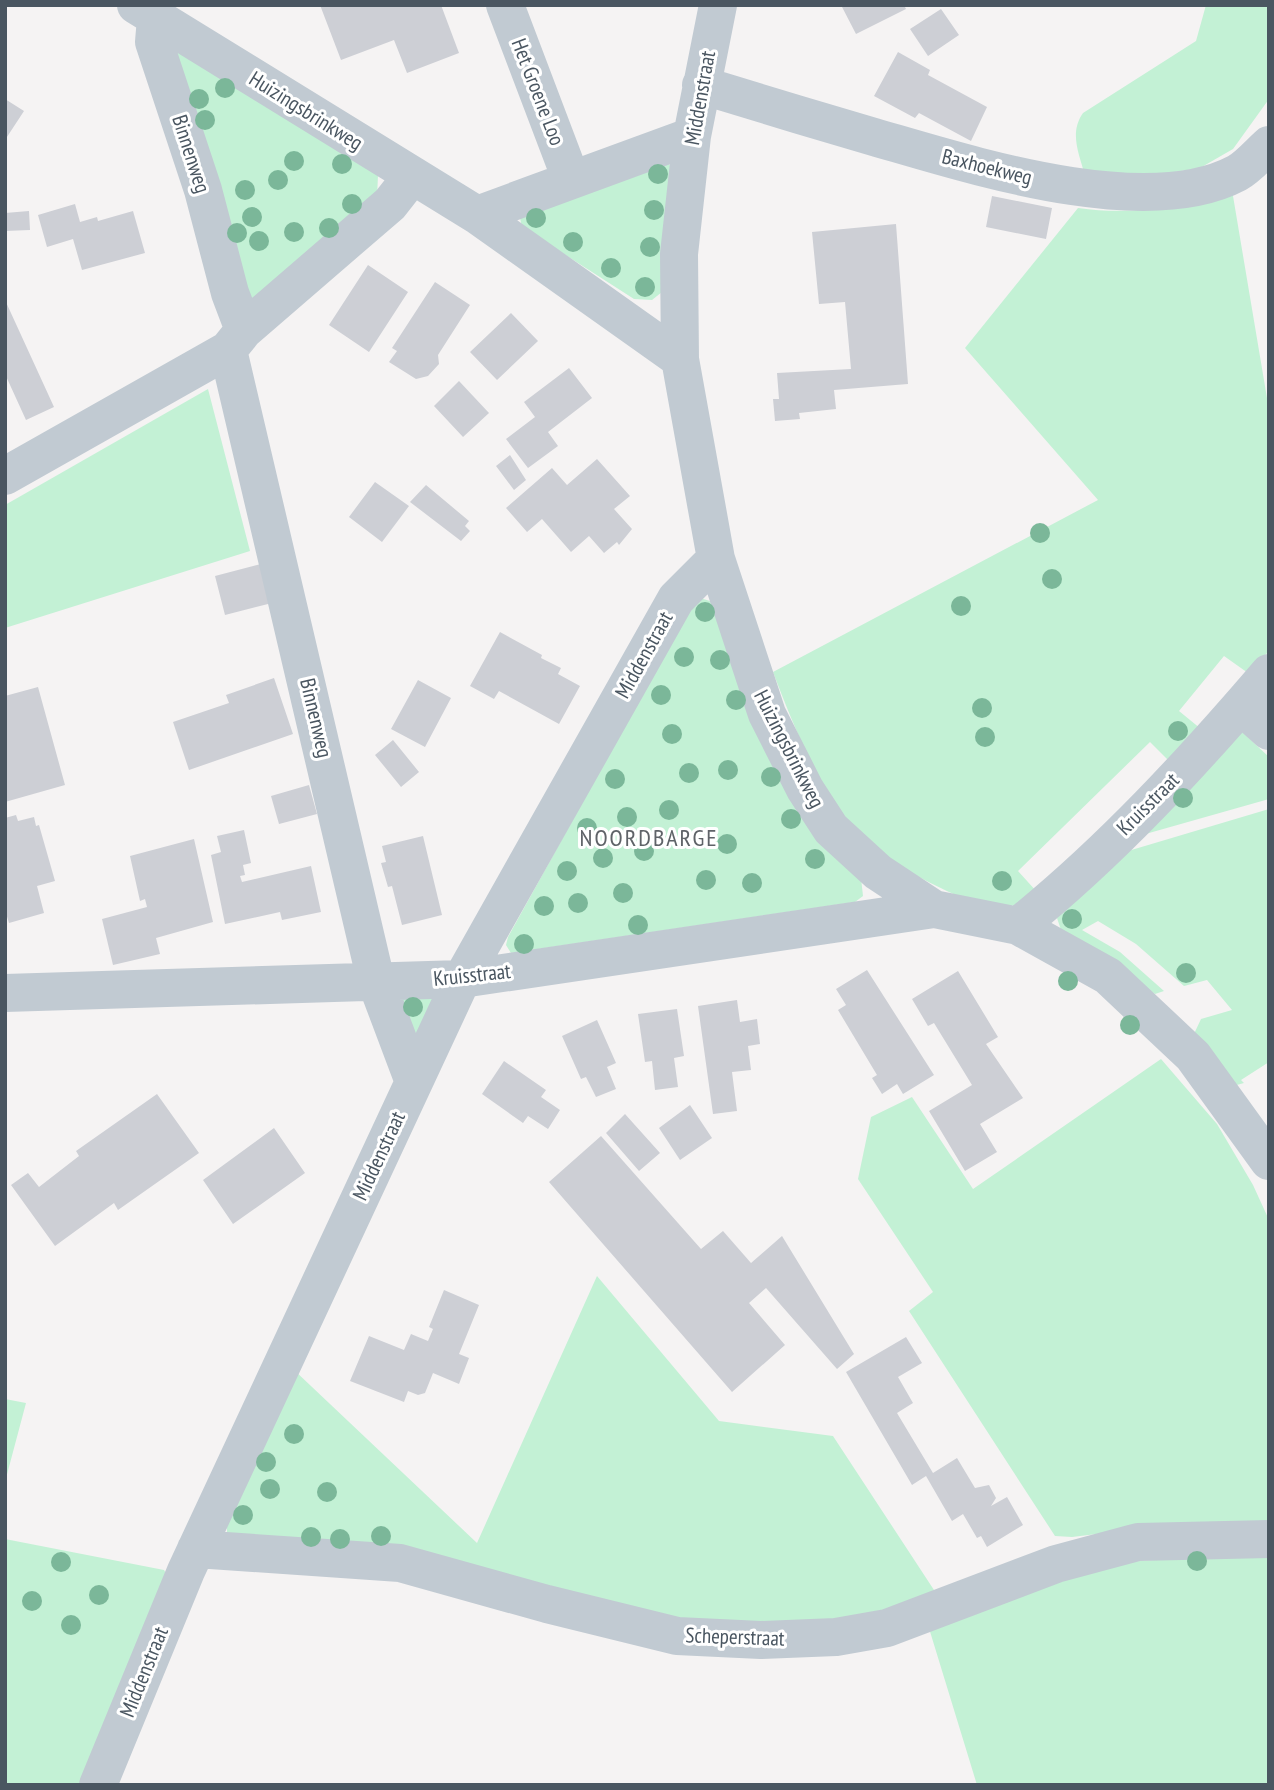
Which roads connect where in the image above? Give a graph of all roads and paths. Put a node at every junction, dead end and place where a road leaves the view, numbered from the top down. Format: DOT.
graph roads {
  1 [pos="505,5"];
  2 [pos="718,5"];
  3 [pos="146,11"];
  4 [pos="701,86"];
  5 [pos="692,136"];
  6 [pos="1269,145"];
  7 [pos="412,176"];
  8 [pos="570,179"];
  9 [pos="477,215"];
  10 [pos="236,340"];
  11 [pos="680,359"];
  12 [pos="5,476"];
  13 [pos="716,559"];
  14 [pos="1269,673"];
  15 [pos="1241,706"];
  16 [pos="1269,731"];
  17 [pos="934,909"];
  18 [pos="1018,926"];
  19 [pos="462,979"];
  20 [pos="376,981"];
  21 [pos="5,993"];
  22 [pos="414,1082"];
  23 [pos="1269,1161"];
  24 [pos="1269,1539"];
  25 [pos="196,1549"];
  26 [pos="99,1785"];
  1 -- 8 [label="street, Het Groene Loo"];
  2 -- 4 [label="street, Middenstraat"];
  3 -- 7 [label="street, Huizingsbrinkweg"];
  3 -- 10 [label="street, Binnenweg"];
  4 -- 5 [label="street, Middenstraat"];
  4 -- 6 [label="street, Baxhoekweg"];
  5 -- 8 [label="street"];
  5 -- 11 [label="street, Middenstraat"];
  7 -- 9 [label="street, Huizingsbrinkweg"];
  7 -- 10 [label="street"];
  8 -- 9 [label="street"];
  9 -- 11 [label="street, Huizingsbrinkweg"];
  10 -- 12 [label="street"];
  10 -- 20 [label="street, Binnenweg"];
  11 -- 13 [label="street, Huizingsbrinkweg"];
  13 -- 17 [label="street, Huizingsbrinkweg"];
  13 -- 19 [label="street, Middenstraat"];
  14 -- 15 [label="street, Kruisstraat"];
  15 -- 16 [label="street"];
  15 -- 18 [label="street, Kruisstraat"];
  17 -- 18 [label="street, Huizingsbrinkweg"];
  17 -- 19 [label="street, Kruisstraat"];
  18 -- 23 [label="street, Huizingsbrinkweg"];
  19 -- 20 [label="street, Kruisstraat"];
  19 -- 22 [label="street, Middenstraat"];
  20 -- 21 [label="street, Kruisstraat"];
  20 -- 22 [label="street, Binnenweg"];
  22 -- 25 [label="street, Middenstraat"];
  24 -- 25 [label="street, Scheperstraat"];
  25 -- 26 [label="street, Middenstraat"];
}
